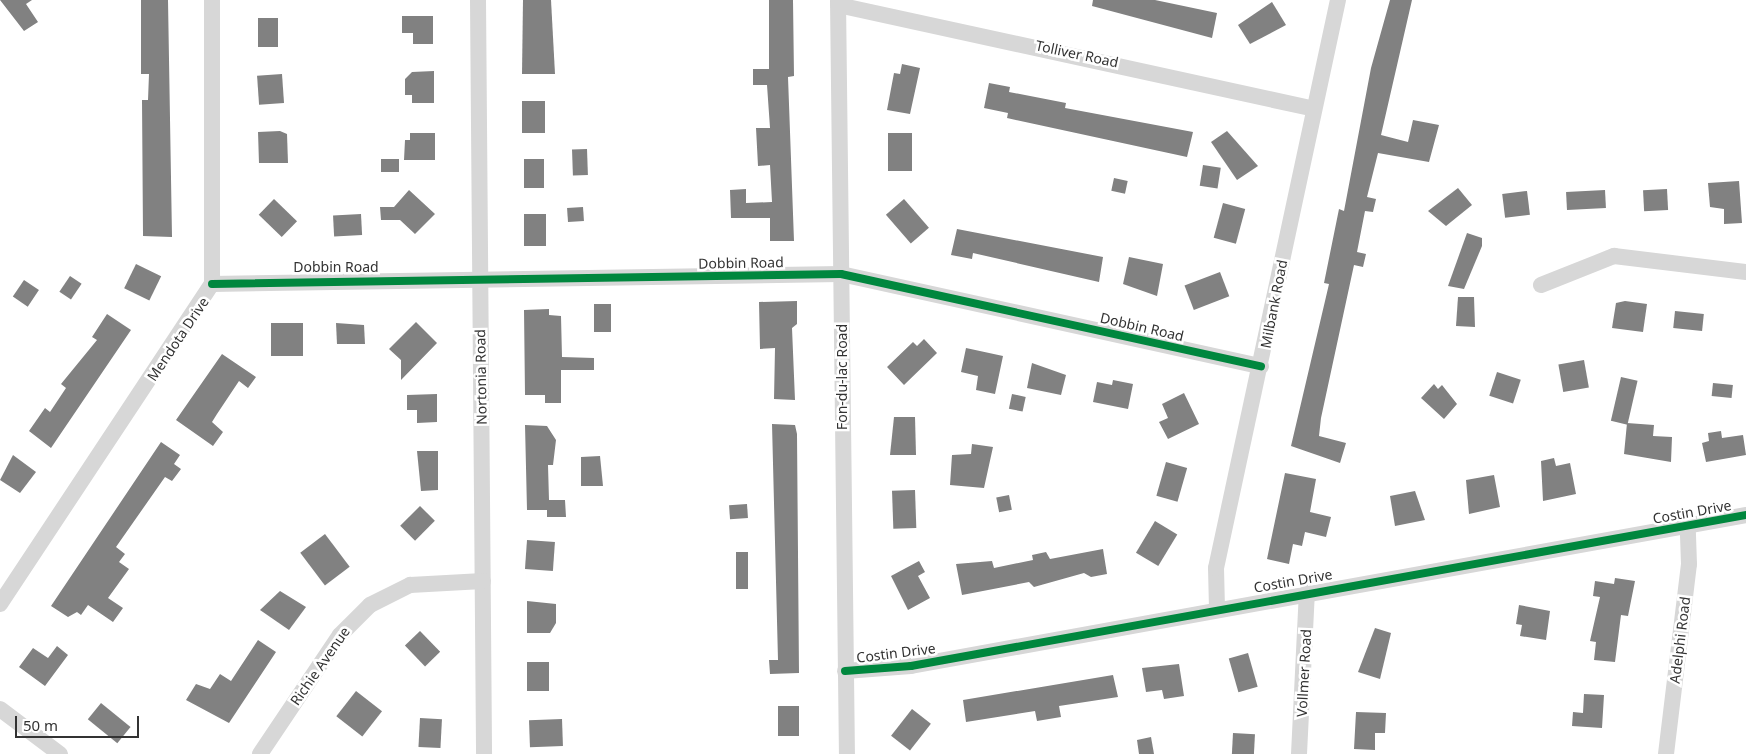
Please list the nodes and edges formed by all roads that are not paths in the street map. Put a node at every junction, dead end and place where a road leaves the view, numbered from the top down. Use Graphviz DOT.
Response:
graph roads {
  1 [pos="212,0"];
  2 [pos="478,0"];
  3 [pos="1338,0"];
  4 [pos="838,3"];
  5 [pos="1314,109"];
  6 [pos="1746,272"];
  7 [pos="841,274"];
  8 [pos="480,280"];
  9 [pos="212,284"];
  10 [pos="1541,285"];
  11 [pos="1261,366"];
  12 [pos="1746,516"];
  13 [pos="1688,526"];
  14 [pos="483,581"];
  15 [pos="1307,592"];
  16 [pos="0,604"];
  17 [pos="1217,609"];
  18 [pos="845,671"];
  19 [pos="0,708"];
  20 [pos="60,754"];
  21 [pos="260,754"];
  22 [pos="484,754"];
  23 [pos="847,754"];
  24 [pos="1299,754"];
  25 [pos="1666,754"];
  1 -- 9 [label="street, Mendota Drive"];
  2 -- 8 [label="street, Nortonia Road"];
  3 -- 5 [label="street, Milbank Road"];
  4 -- 5 [label="street, Tolliver Road"];
  4 -- 7 [label="street, Fon-du-lac Road"];
  5 -- 11 [label="street, Milbank Road"];
  6 -- 10 [label="street"];
  7 -- 8 [label="street, Dobbin Road"];
  7 -- 11 [label="street, Dobbin Road"];
  7 -- 18 [label="street, Fon-du-lac Road"];
  8 -- 9 [label="street, Dobbin Road"];
  8 -- 14 [label="street, Nortonia Road"];
  9 -- 16 [label="street, Mendota Drive"];
  11 -- 17 [label="street, Milbank Road"];
  12 -- 13 [label="street, Costin Drive"];
  13 -- 15 [label="street, Costin Drive"];
  13 -- 25 [label="street, Adelphi Road"];
  14 -- 21 [label="street, Richie Avenue"];
  14 -- 22 [label="street, Nortonia Road"];
  15 -- 17 [label="street, Costin Drive"];
  15 -- 24 [label="street, Vollmer Road"];
  17 -- 18 [label="street, Costin Drive"];
  18 -- 23 [label="street, Fon-du-lac Road"];
  19 -- 20 [label="street"];
}
